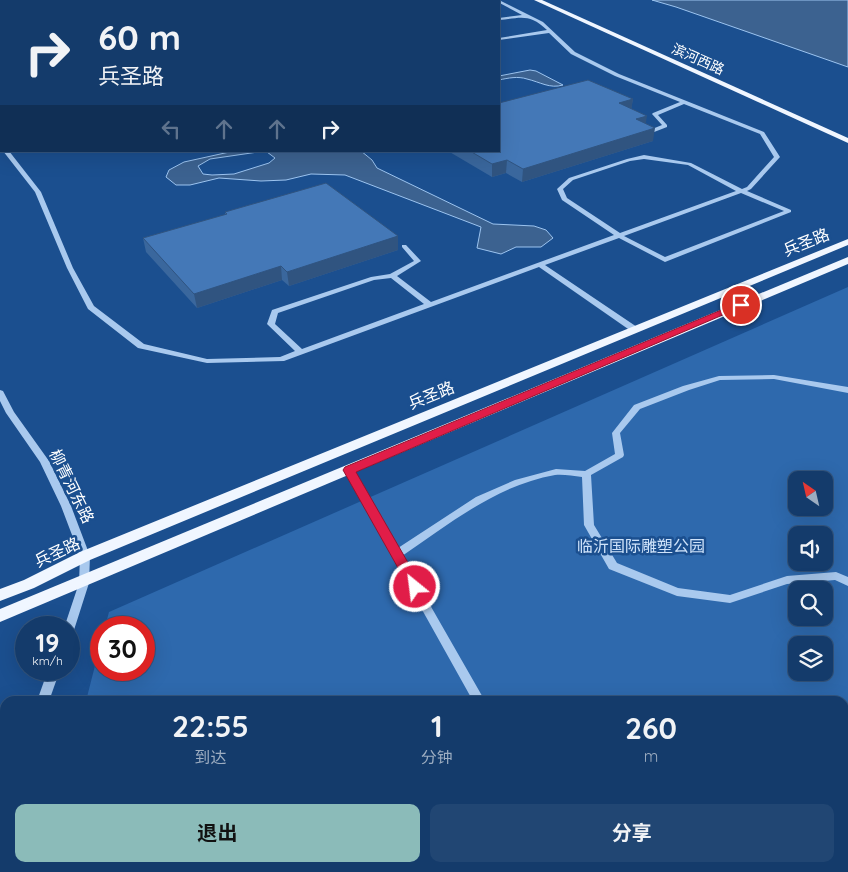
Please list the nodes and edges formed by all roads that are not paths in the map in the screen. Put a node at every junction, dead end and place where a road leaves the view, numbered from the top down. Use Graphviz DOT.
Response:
graph roads {
  1 [pos="537,0"];
  2 [pos="548,0"];
  3 [pos="500,2"];
  4 [pos="529,15"];
  5 [pos="500,20"];
  6 [pos="551,31"];
  7 [pos="500,39"];
  8 [pos="684,102"];
  9 [pos="848,133"];
  10 [pos="647,134"];
  11 [pos="848,141"];
  12 [pos="7,152"];
  13 [pos="742,191"];
  14 [pos="620,236"];
  15 [pos="848,242"];
  16 [pos="404,246"];
  17 [pos="848,260"];
  18 [pos="541,265"];
  19 [pos="392,276"];
  20 [pos="430,305"];
  21 [pos="634,329"];
  22 [pos="301,352"];
  23 [pos="848,390"];
  24 [pos="0,393"];
  25 [pos="349,470"];
  26 [pos="586,474"];
  27 [pos="397,554"];
  28 [pos="85,556"];
  29 [pos="848,582"];
  30 [pos="84,583"];
  31 [pos="0,595"];
  32 [pos="0,616"];
  33 [pos="73,616"];
  34 [pos="50,681"];
  35 [pos="44,696"];
  36 [pos="476,696"];
  1 -- 11 [label="main road, 滨河西路"];
  2 -- 9 [label="main road, 滨河西路"];
  3 -- 4 [label="street"];
  4 -- 5 [label="street"];
  4 -- 6 [label="street"];
  6 -- 7 [label="street"];
  6 -- 8 [label="street"];
  8 -- 10 [label="street"];
  8 -- 13 [label="street"];
  12 -- 22 [label="street"];
  13 -- 14 [label="street"];
  13 -- 14 [label="street"];
  13 -- 14 [label="street"];
  14 -- 18 [label="street"];
  15 -- 21 [label="main road, 兵圣路"];
  16 -- 19 [label="street"];
  17 -- 25 [label="main road, 兵圣路"];
  18 -- 20 [label="street"];
  18 -- 21 [label="street"];
  19 -- 20 [label="street"];
  19 -- 22 [label="street"];
  20 -- 22 [label="street"];
  21 -- 28 [label="main road, 兵圣路"];
  23 -- 26 [label="street"];
  24 -- 28 [label="street, 柳青河东路"];
  25 -- 27 [label="street"];
  25 -- 30 [label="main road, 兵圣路"];
  26 -- 27 [label="street"];
  26 -- 29 [label="street"];
  27 -- 36 [label="street"];
  28 -- 30 [label="street, 柳青河东路"];
  28 -- 31 [label="main road, 兵圣路"];
  30 -- 32 [label="main road, 兵圣路"];
  30 -- 33 [label="street, 柳青河东路"];
  34 -- 35 [label="street"];
}
